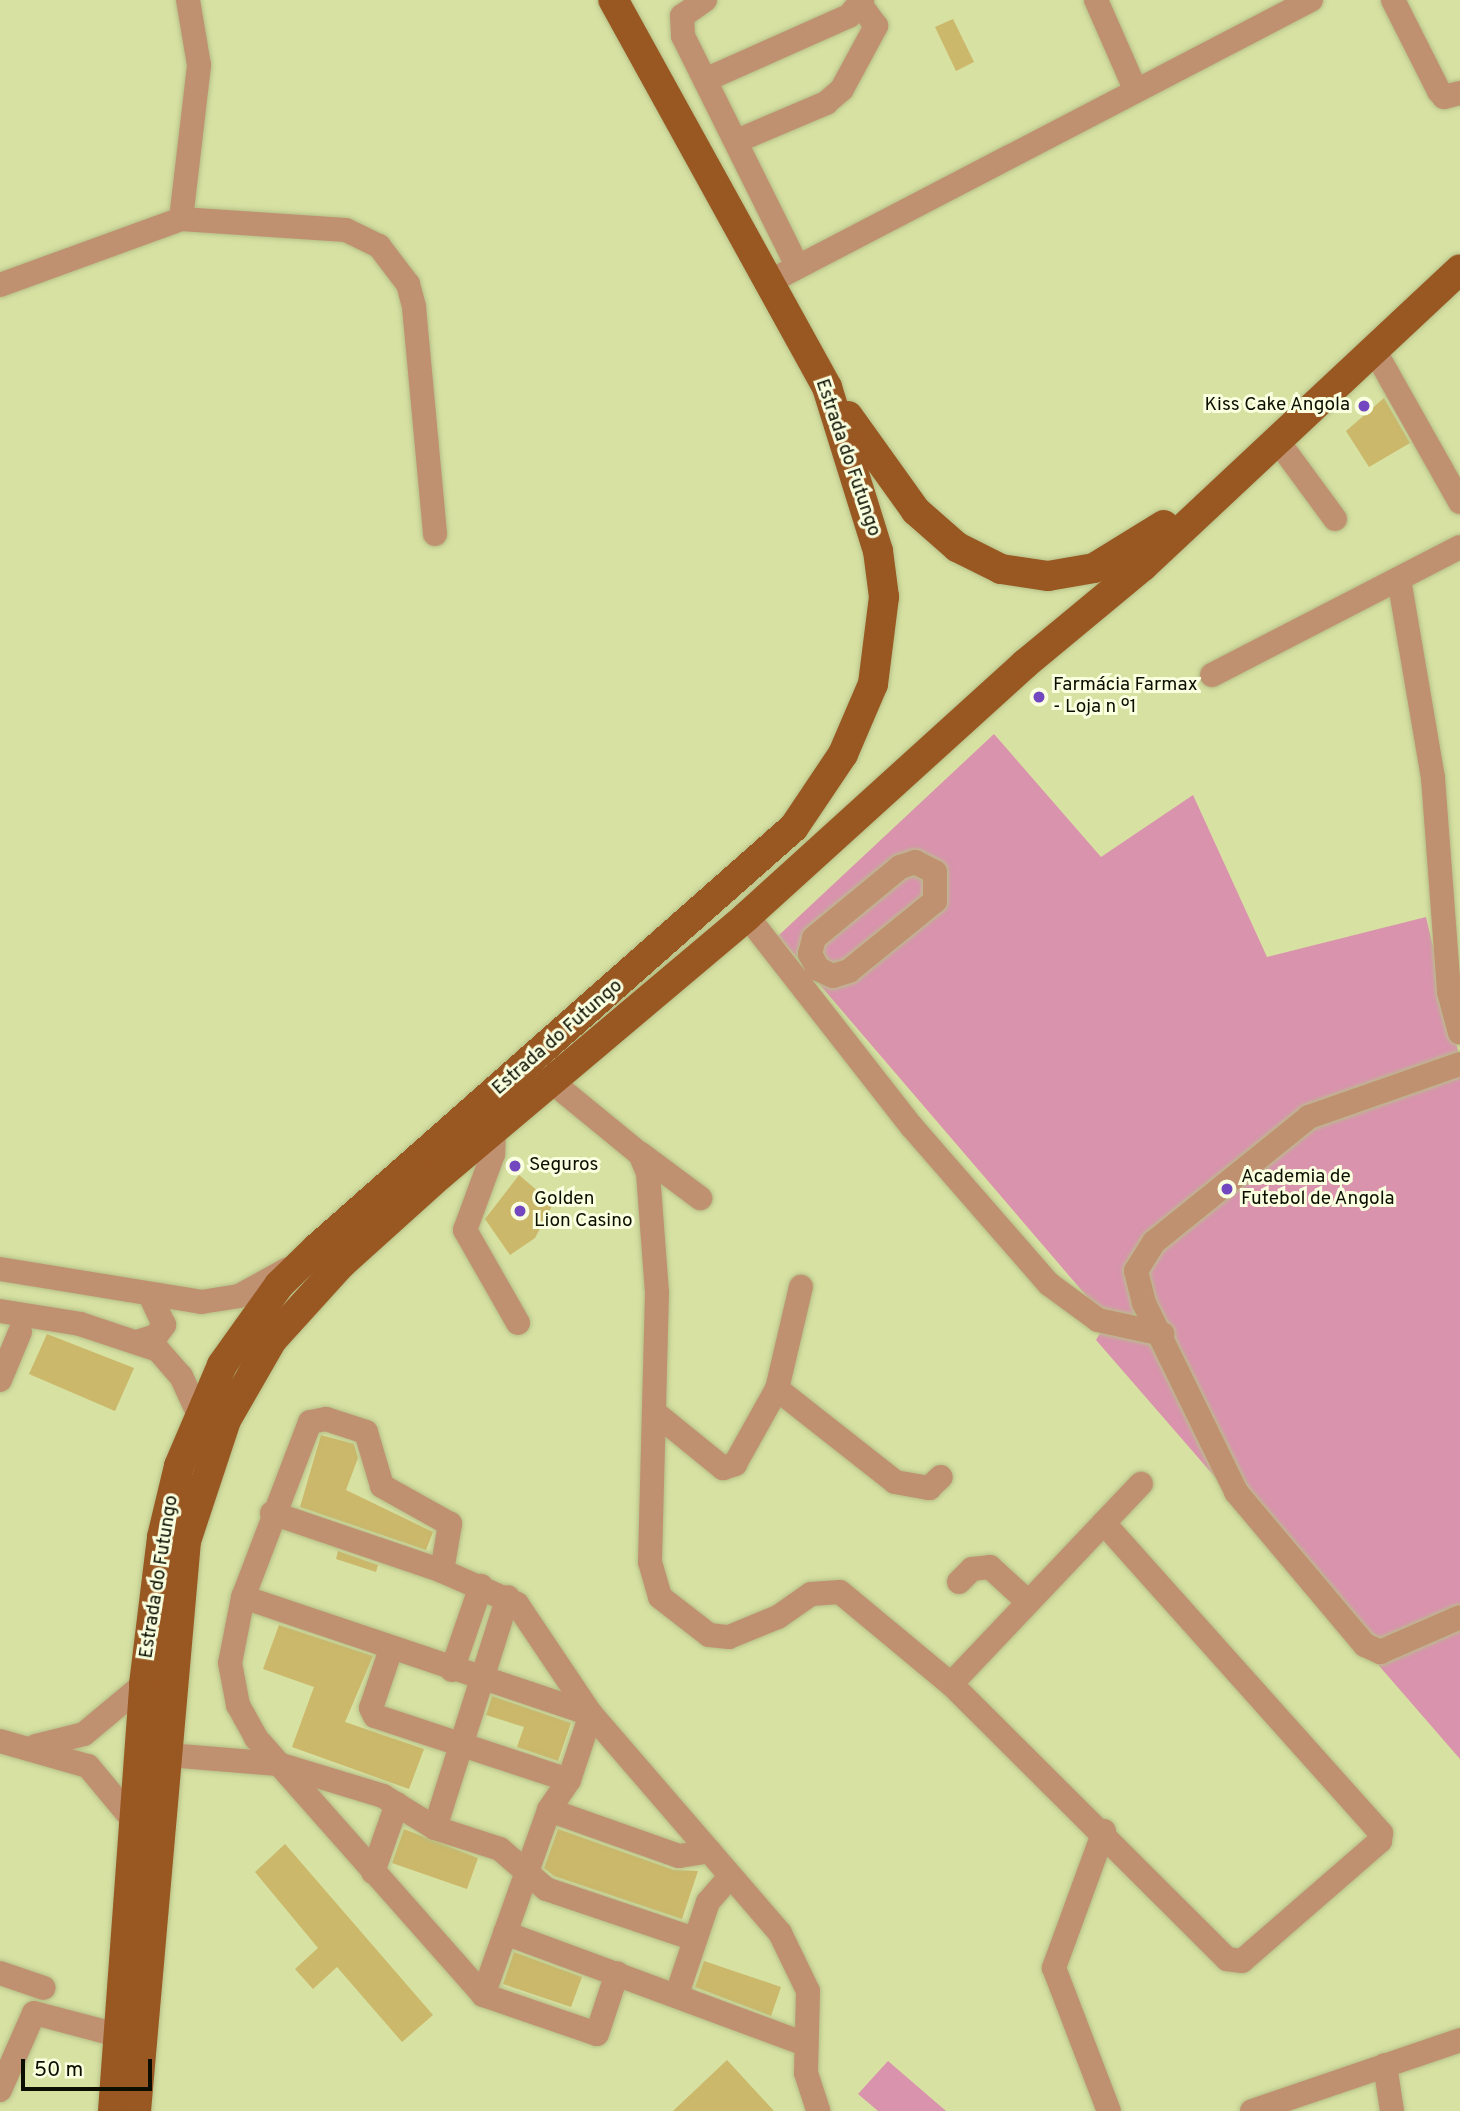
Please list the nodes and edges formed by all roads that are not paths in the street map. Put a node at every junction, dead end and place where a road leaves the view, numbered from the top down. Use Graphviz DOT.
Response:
graph roads {
  1 [pos="188,0"];
  2 [pos="613,0"];
  3 [pos="705,0"];
  4 [pos="1096,0"];
  5 [pos="1311,0"];
  6 [pos="1393,0"];
  7 [pos="861,2"];
  8 [pos="705,80"];
  9 [pos="1136,91"];
  10 [pos="1460,93"];
  11 [pos="739,140"];
  12 [pos="181,219"];
  13 [pos="797,266"];
  14 [pos="1460,269"];
  15 [pos="769,282"];
  16 [pos="0,285"];
  17 [pos="1460,288"];
  18 [pos="1376,353"];
  19 [pos="827,387"];
  20 [pos="1277,440"];
  21 [pos="1460,502"];
  22 [pos="1335,519"];
  23 [pos="435,534"];
  24 [pos="1460,547"];
  25 [pos="1399,579"];
  26 [pos="1212,675"];
  27 [pos="747,916"];
  28 [pos="804,969"];
  29 [pos="1455,990"];
  30 [pos="1460,1033"];
  31 [pos="1460,1064"];
  32 [pos="552,1082"];
  33 [pos="494,1130"];
  34 [pos="640,1154"];
  35 [pos="700,1198"];
  36 [pos="317,1248"];
  37 [pos="0,1269"];
  38 [pos="801,1287"];
  39 [pos="152,1299"];
  40 [pos="0,1311"];
  41 [pos="518,1322"];
  42 [pos="20,1332"];
  43 [pos="1162,1334"];
  44 [pos="140,1341"];
  45 [pos="0,1380"];
  46 [pos="777,1389"];
  47 [pos="654,1412"];
  48 [pos="198,1413"];
  49 [pos="941,1477"];
  50 [pos="1141,1484"];
  51 [pos="272,1513"];
  52 [pos="1104,1523"];
  53 [pos="442,1571"];
  54 [pos="959,1582"];
  55 [pos="481,1586"];
  56 [pos="243,1597"];
  57 [pos="508,1597"];
  58 [pos="1028,1602"];
  59 [pos="1460,1617"];
  60 [pos="391,1649"];
  61 [pos="452,1670"];
  62 [pos="479,1680"];
  63 [pos="144,1684"];
  64 [pos="951,1684"];
  65 [pos="591,1714"];
  66 [pos="0,1741"];
  67 [pos="460,1745"];
  68 [pos="32,1747"];
  69 [pos="167,1762"];
  70 [pos="292,1772"];
  71 [pos="569,1780"];
  72 [pos="397,1804"];
  73 [pos="549,1810"];
  74 [pos="133,1821"];
  75 [pos="435,1828"];
  76 [pos="1104,1832"];
  77 [pos="710,1852"];
  78 [pos="373,1872"];
  79 [pos="525,1872"];
  80 [pos="730,1877"];
  81 [pos="505,1933"];
  82 [pos="695,1939"];
  83 [pos="0,1973"];
  84 [pos="617,1973"];
  85 [pos="44,1988"];
  86 [pos="483,1994"];
  87 [pos="677,1994"];
  88 [pos="118,2035"];
  89 [pos="1460,2040"];
  90 [pos="805,2043"];
  91 [pos="1385,2065"];
  92 [pos="0,2090"];
  93 [pos="113,2111"];
  94 [pos="136,2111"];
  95 [pos="818,2111"];
  96 [pos="1109,2111"];
  97 [pos="1252,2111"];
  98 [pos="1392,2111"];
  1 -- 12 [label="street"];
  2 -- 15 [label="main road, Estrada do Futungo"];
  3 -- 8 [label="street"];
  4 -- 9 [label="street"];
  5 -- 9 [label="street"];
  6 -- 10 [label="street"];
  7 -- 8 [label="street"];
  7 -- 11 [label="street"];
  8 -- 11 [label="street"];
  9 -- 13 [label="street"];
  11 -- 13 [label="street"];
  12 -- 16 [label="street"];
  12 -- 23 [label="street"];
  13 -- 15 [label="street"];
  14 -- 18 [label="main road, Estrada do Futungo"];
  15 -- 19 [label="main road, Estrada do Futungo"];
  17 -- 18 [label="main road"];
  18 -- 20 [label="main road, Estrada do Futungo"];
  18 -- 21 [label="street"];
  19 -- 20 [label="main road"];
  19 -- 36 [label="main road, Estrada do Futungo"];
  20 -- 22 [label="street"];
  20 -- 27 [label="main road, Estrada do Futungo"];
  24 -- 25 [label="street"];
  25 -- 26 [label="street"];
  25 -- 29 [label="street"];
  27 -- 28 [label="street"];
  27 -- 32 [label="main road, Estrada do Futungo"];
  28 -- 28 [label="street"];
  28 -- 43 [label="street"];
  29 -- 30 [label="street"];
  31 -- 43 [label="street"];
  32 -- 33 [label="main road, Estrada do Futungo"];
  32 -- 34 [label="street"];
  33 -- 41 [label="street"];
  33 -- 69 [label="main road, Estrada do Futungo"];
  34 -- 35 [label="street"];
  34 -- 47 [label="street"];
  36 -- 39 [label="street"];
  36 -- 48 [label="main road, Estrada do Futungo"];
  37 -- 39 [label="street"];
  38 -- 46 [label="street"];
  39 -- 44 [label="street"];
  40 -- 44 [label="street"];
  42 -- 45 [label="street"];
  43 -- 59 [label="street"];
  44 -- 48 [label="street"];
  46 -- 47 [label="street"];
  46 -- 49 [label="street"];
  47 -- 64 [label="street"];
  48 -- 63 [label="main road, Estrada do Futungo"];
  50 -- 52 [label="street"];
  51 -- 53 [label="street"];
  51 -- 53 [label="street"];
  51 -- 56 [label="street"];
  52 -- 58 [label="street"];
  52 -- 76 [label="street"];
  53 -- 55 [label="street"];
  54 -- 58 [label="street"];
  55 -- 57 [label="street"];
  55 -- 61 [label="street"];
  56 -- 60 [label="street"];
  56 -- 70 [label="street"];
  57 -- 62 [label="street"];
  57 -- 65 [label="street"];
  58 -- 64 [label="street"];
  60 -- 61 [label="street"];
  60 -- 67 [label="street"];
  61 -- 62 [label="street"];
  62 -- 65 [label="street"];
  62 -- 67 [label="street"];
  63 -- 68 [label="street"];
  63 -- 74 [label="main road, Estrada do Futungo"];
  64 -- 76 [label="street"];
  65 -- 71 [label="street"];
  65 -- 77 [label="street"];
  66 -- 68 [label="street"];
  67 -- 71 [label="street"];
  67 -- 75 [label="street"];
  68 -- 74 [label="street"];
  69 -- 70 [label="street"];
  69 -- 94 [label="main road, Estrada do Futungo"];
  70 -- 72 [label="street"];
  70 -- 78 [label="street"];
  71 -- 73 [label="street"];
  72 -- 75 [label="street"];
  72 -- 78 [label="street"];
  73 -- 77 [label="street"];
  73 -- 79 [label="street"];
  74 -- 88 [label="main road, Estrada do Futungo"];
  75 -- 79 [label="street"];
  76 -- 96 [label="street"];
  77 -- 80 [label="street"];
  78 -- 86 [label="street"];
  79 -- 81 [label="street"];
  79 -- 82 [label="street"];
  80 -- 82 [label="street"];
  80 -- 90 [label="street"];
  81 -- 84 [label="street"];
  81 -- 86 [label="street"];
  82 -- 87 [label="street"];
  83 -- 85 [label="street"];
  84 -- 86 [label="street"];
  84 -- 87 [label="street"];
  87 -- 90 [label="street"];
  88 -- 92 [label="street"];
  88 -- 93 [label="main road, Estrada do Futungo"];
  89 -- 91 [label="street"];
  90 -- 95 [label="street"];
  91 -- 97 [label="street"];
  91 -- 98 [label="street"];
}
